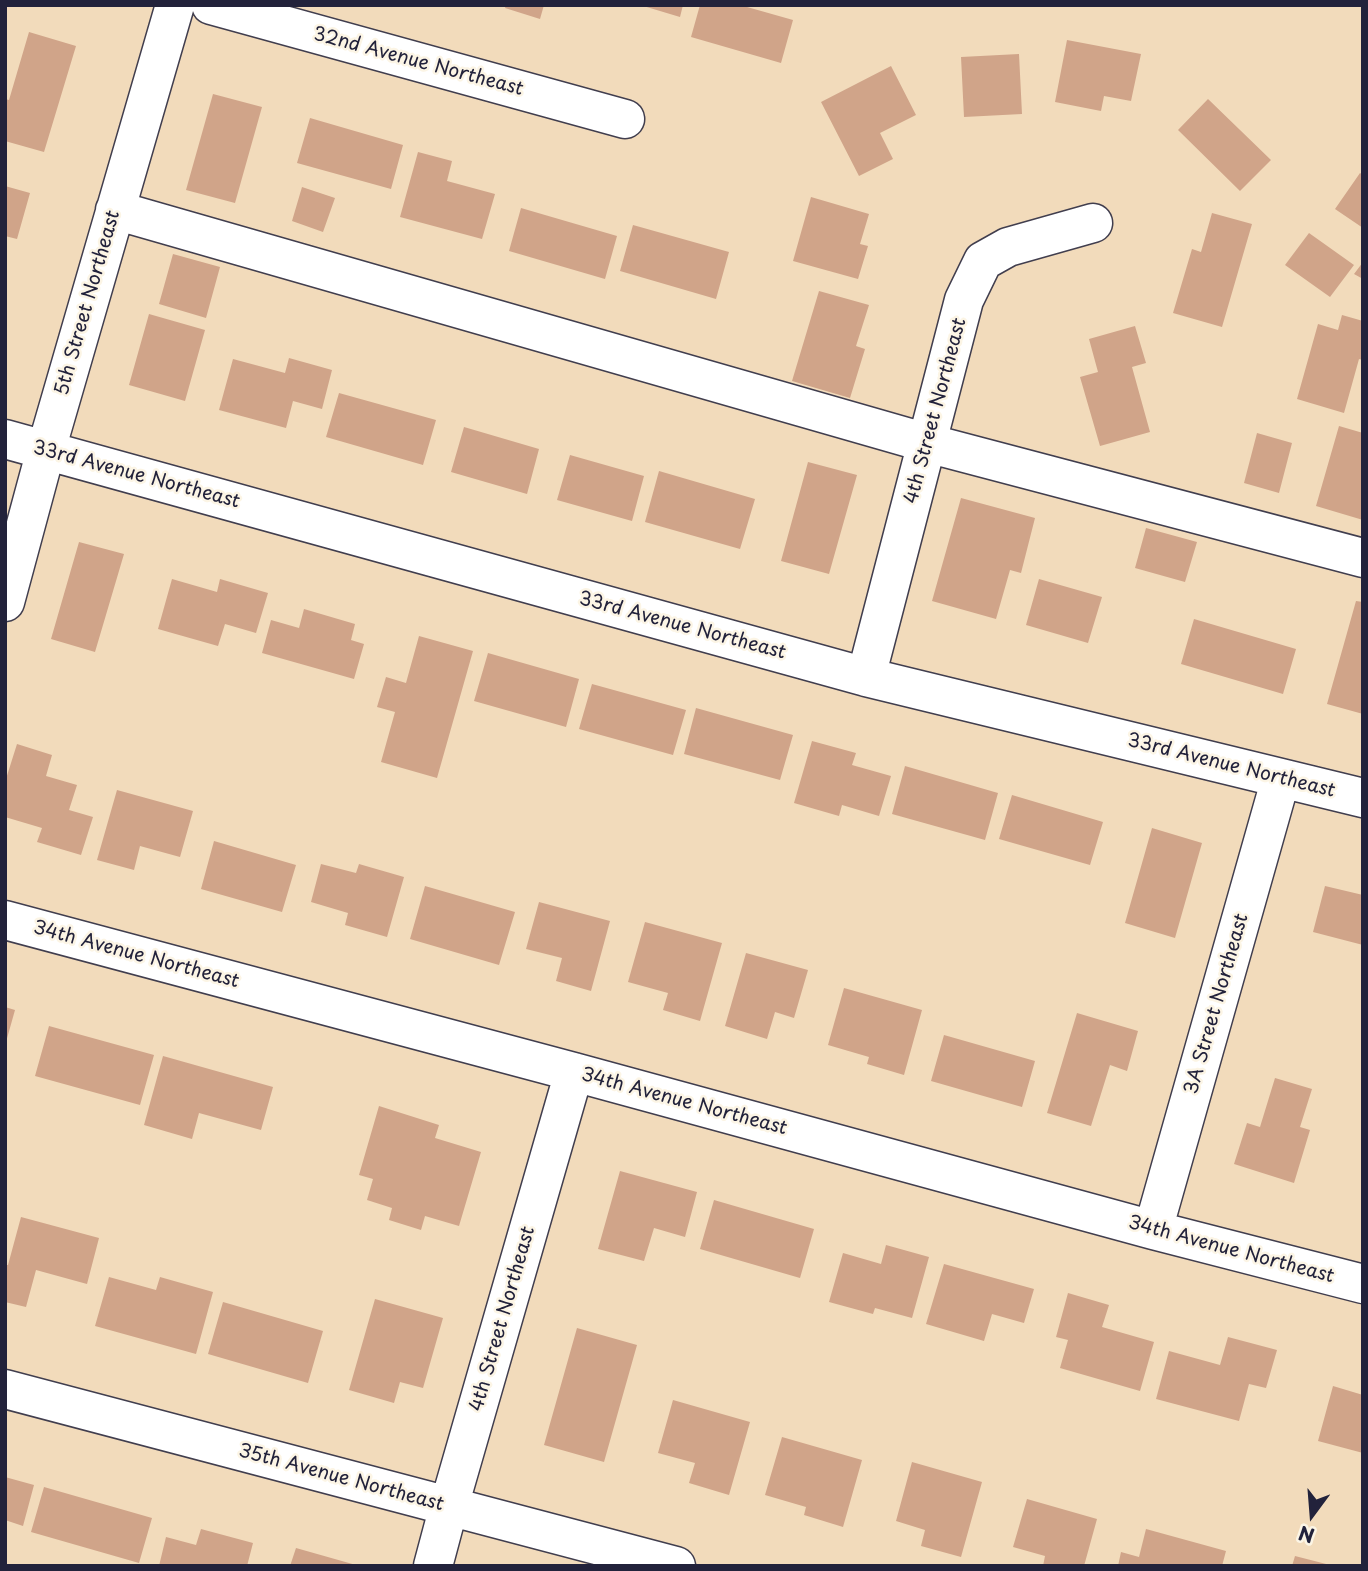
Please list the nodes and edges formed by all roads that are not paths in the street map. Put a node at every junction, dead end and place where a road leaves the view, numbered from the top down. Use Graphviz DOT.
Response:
graph roads {
  1 [pos="175,5"];
  2 [pos="211,5"];
  3 [pos="625,119"];
  4 [pos="116,210"];
  5 [pos="1093,223"];
  6 [pos="5,439"];
  7 [pos="928,443"];
  8 [pos="46,450"];
  9 [pos="1363,558"];
  10 [pos="5,602"];
  11 [pos="866,677"];
  12 [pos="1282,778"];
  13 [pos="1363,798"];
  14 [pos="5,920"];
  15 [pos="574,1072"];
  16 [pos="1153,1230"];
  17 [pos="1363,1284"];
  18 [pos="5,1389"];
  19 [pos="449,1506"];
  20 [pos="433,1566"];
  21 [pos="676,1566"];
  1 -- 4 [label="street, 5th Street Northeast"];
  2 -- 3 [label="street, 32nd Avenue Northeast"];
  4 -- 7 [label="street"];
  4 -- 8 [label="street, 5th Street Northeast"];
  5 -- 7 [label="street, 4th Street Northeast"];
  6 -- 8 [label="street, 33rd Avenue Northeast"];
  7 -- 9 [label="street"];
  7 -- 11 [label="street, 4th Street Northeast"];
  8 -- 10 [label="street, 5th Street Northeast"];
  8 -- 11 [label="street, 33rd Avenue Northeast"];
  11 -- 12 [label="street, 33rd Avenue Northeast"];
  12 -- 13 [label="street, 33rd Avenue Northeast"];
  12 -- 16 [label="street, 3A Street Northeast"];
  14 -- 15 [label="street, 34th Avenue Northeast"];
  15 -- 16 [label="street, 34th Avenue Northeast"];
  15 -- 19 [label="street, 4th Street Northeast"];
  16 -- 17 [label="street, 34th Avenue Northeast"];
  18 -- 19 [label="street, 35th Avenue Northeast"];
  19 -- 20 [label="street, 4th Street Northeast"];
  19 -- 21 [label="street, 35th Avenue Northeast"];
}
